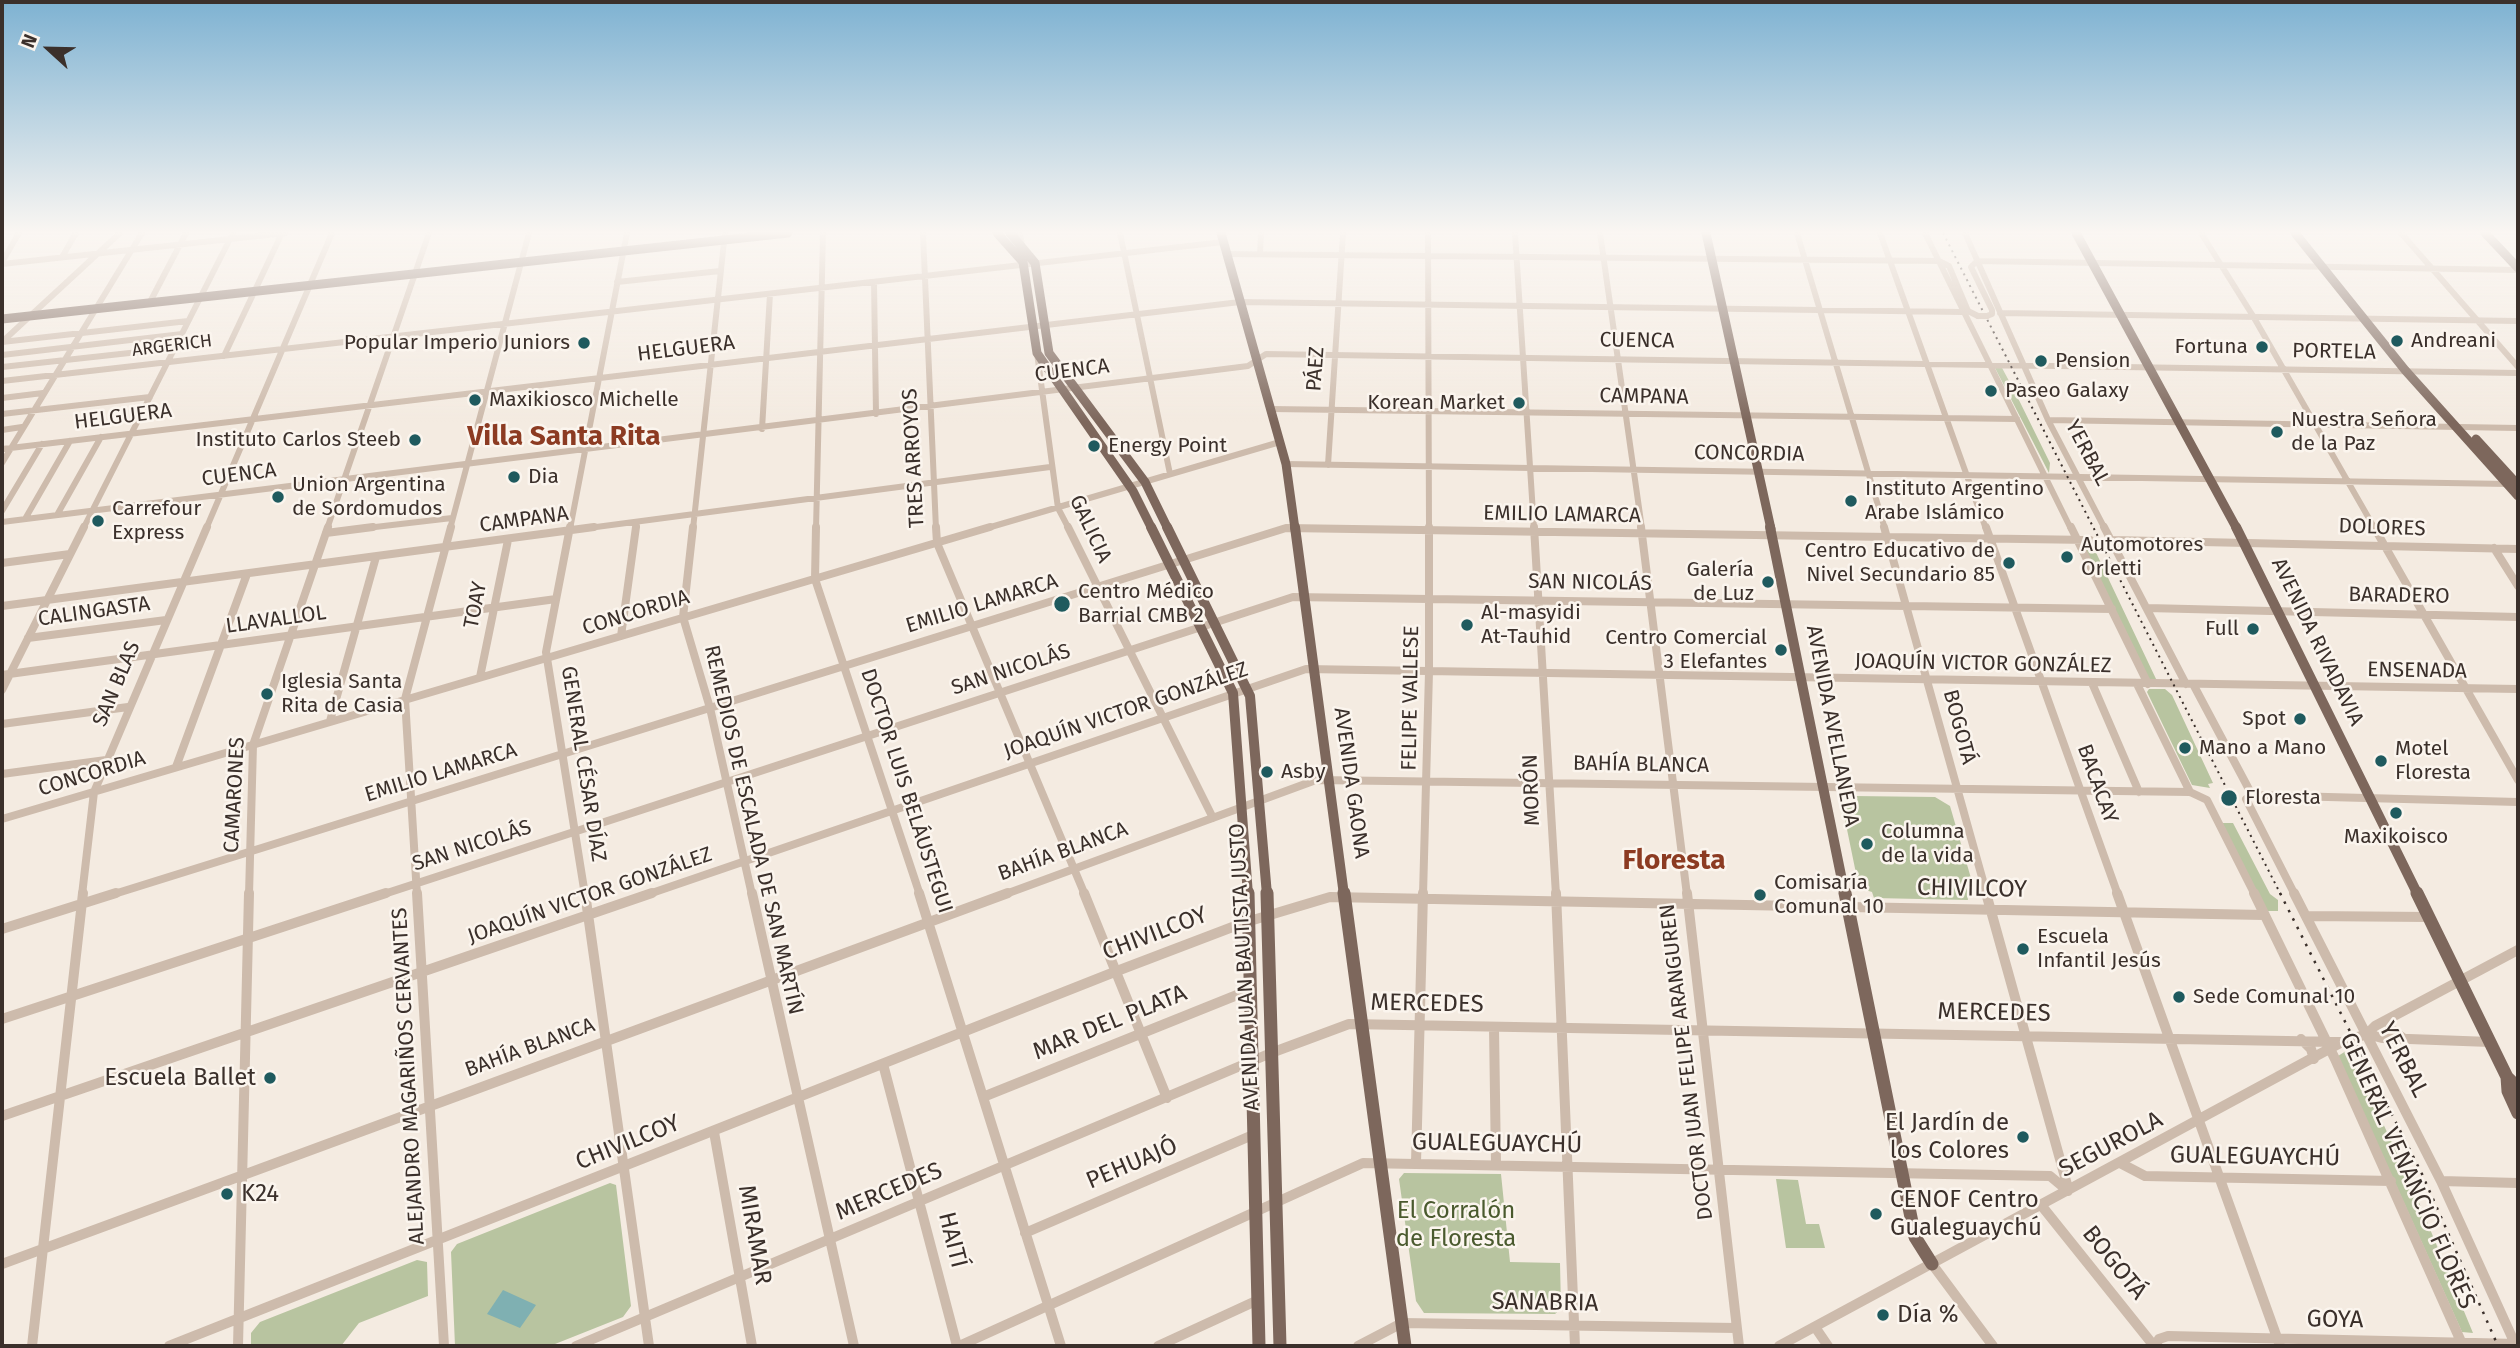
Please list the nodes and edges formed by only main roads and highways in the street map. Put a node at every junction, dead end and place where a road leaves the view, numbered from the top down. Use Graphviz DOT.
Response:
graph roads {
  1 [pos="202,296"];
  2 [pos="1028,296"];
  3 [pos="1039,296"];
  4 [pos="1238,296"];
  5 [pos="1722,296"];
  6 [pos="2111,296"];
  7 [pos="2349,296"];
  8 [pos="2,319"];
  9 [pos="2460,427"];
  10 [pos="2518,486"];
  11 [pos="2518,496"];
  12 [pos="2513,1077"];
  13 [pos="2518,1088"];
  14 [pos="2518,1113"];
  15 [pos="1931,1264"];
  16 [pos="1259,1346"];
  17 [pos="1280,1346"];
  18 [pos="1405,1346"];
  1 -- 8 [label="main road"];
  2 -- 16 [label="main road, AVENIDA JUAN BAUTISTA JUSTO"];
  3 -- 17 [label="main road, AVENIDA JUAN BAUTISTA JUSTO"];
  4 -- 18 [label="main road, AVENIDA GAONA"];
  5 -- 15 [label="main road, AVENIDA AVELLANEDA"];
  6 -- 12 [label="main road, AVENIDA RIVADAVIA"];
  7 -- 9 [label="main road"];
  9 -- 10 [label="main road"];
  9 -- 11 [label="main road"];
  12 -- 13 [label="main road, AVENIDA RIVADAVIA"];
  12 -- 14 [label="main road, AVENIDA RIVADAVIA"];
}
